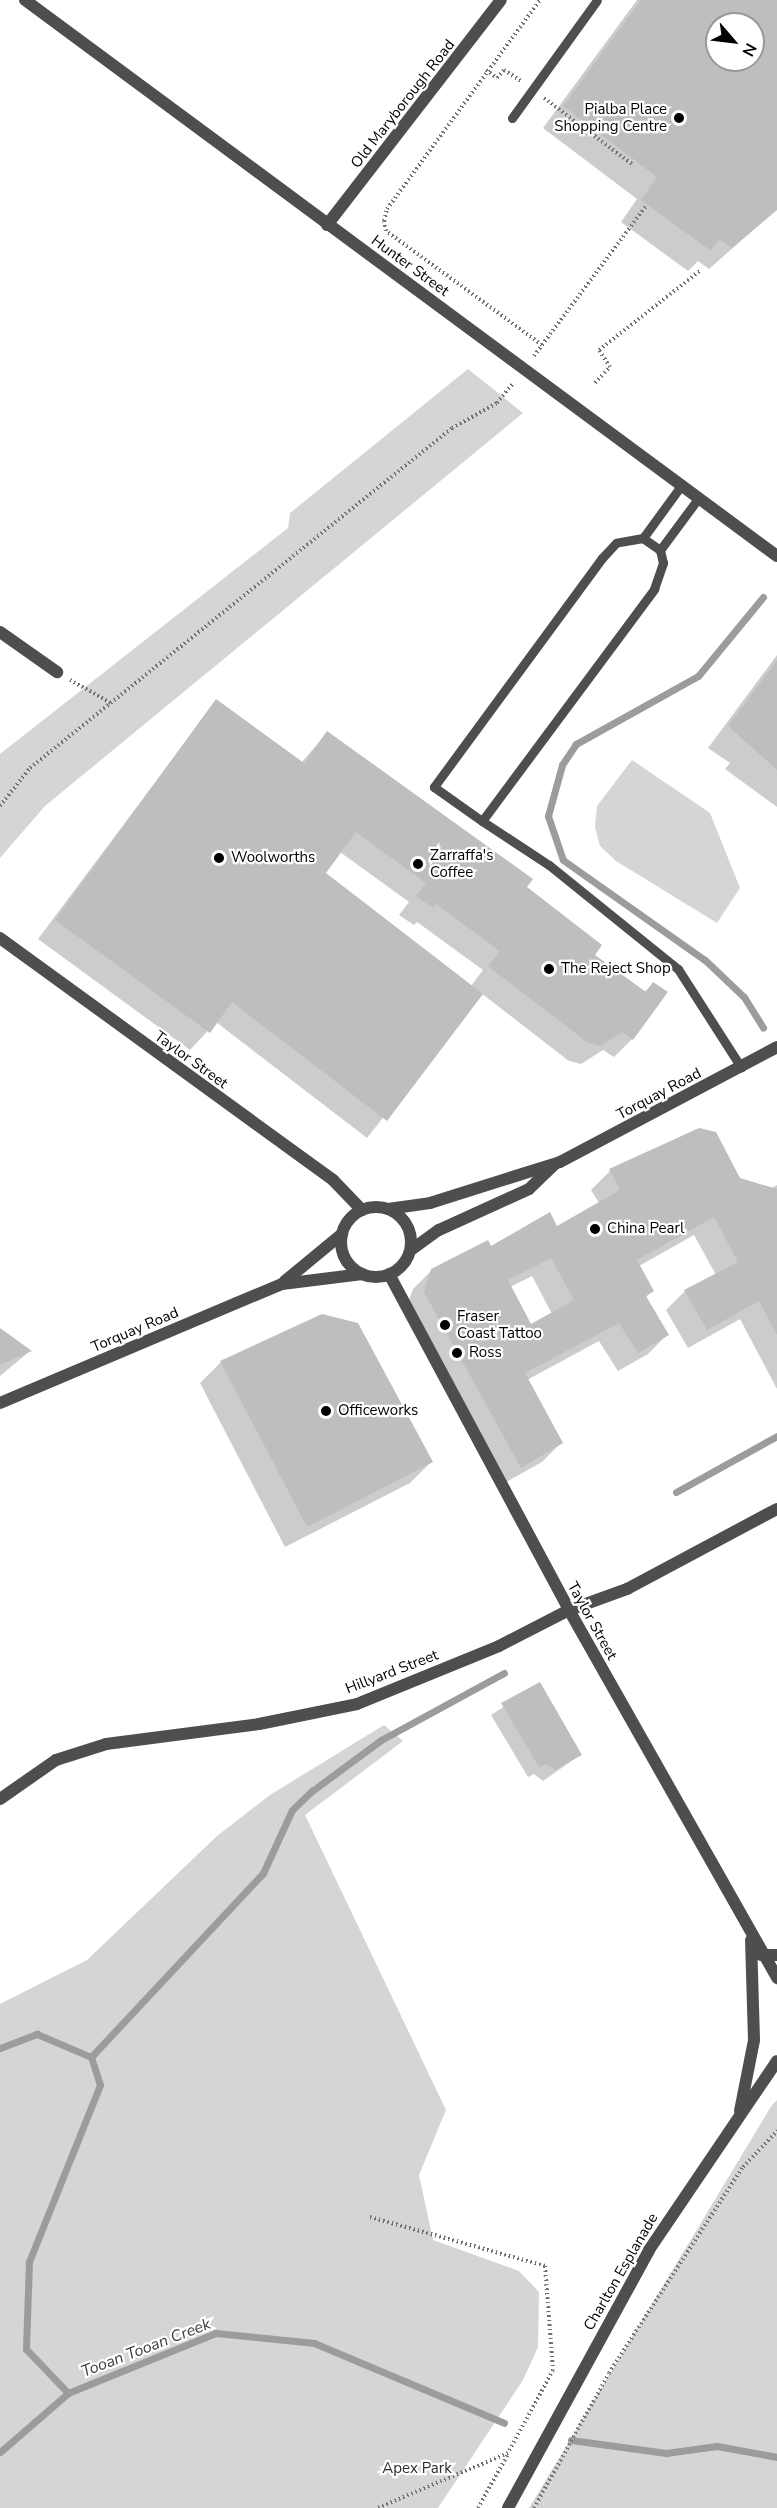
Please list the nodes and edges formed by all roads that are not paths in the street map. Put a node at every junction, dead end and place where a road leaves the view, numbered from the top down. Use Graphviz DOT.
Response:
graph roads {
  1 [pos="25,0"];
  2 [pos="501,0"];
  3 [pos="597,0"];
  4 [pos="512,118"];
  5 [pos="327,225"];
  6 [pos="680,487"];
  7 [pos="697,500"];
  8 [pos="643,538"];
  9 [pos="660,550"];
  10 [pos="777,556"];
  11 [pos="0,632"];
  12 [pos="57,672"];
  13 [pos="483,821"];
  14 [pos="0,938"];
  15 [pos="777,1047"];
  16 [pos="741,1067"];
  17 [pos="555,1164"];
  18 [pos="388,1209"];
  19 [pos="362,1210"];
  20 [pos="342,1234"];
  21 [pos="411,1250"];
  22 [pos="362,1274"];
  23 [pos="389,1274"];
  24 [pos="282,1284"];
  25 [pos="0,1403"];
  26 [pos="777,1509"];
  27 [pos="568,1610"];
  28 [pos="0,1799"];
  29 [pos="751,1938"];
  30 [pos="761,1955"];
  31 [pos="777,1955"];
  32 [pos="777,1978"];
  33 [pos="777,2061"];
  34 [pos="740,2111"];
  35 [pos="508,2508"];
  1 -- 5 [label="street, Hunter Street"];
  2 -- 5 [label="street, Old Maryborough Road"];
  3 -- 4 [label="lane"];
  5 -- 6 [label="street, Hunter Street"];
  6 -- 7 [label="street, Hunter Street"];
  6 -- 8 [label="lane"];
  7 -- 9 [label="lane"];
  7 -- 10 [label="street, Hunter Street"];
  8 -- 9 [label="lane"];
  8 -- 13 [label="lane"];
  9 -- 13 [label="lane"];
  11 -- 12 [label="street"];
  13 -- 16 [label="lane"];
  14 -- 19 [label="street, Taylor Street"];
  15 -- 16 [label="street, Torquay Road"];
  16 -- 17 [label="street, Torquay Road"];
  17 -- 18 [label="street, Torquay Road"];
  17 -- 21 [label="street, Torquay Road"];
  18 -- 19 [label="street"];
  18 -- 21 [label="street"];
  19 -- 20 [label="street"];
  20 -- 22 [label="street"];
  20 -- 24 [label="street, Torquay Road"];
  21 -- 23 [label="street"];
  22 -- 23 [label="street"];
  22 -- 24 [label="street, Torquay Road"];
  23 -- 27 [label="street, Taylor Street"];
  24 -- 25 [label="street, Torquay Road"];
  26 -- 27 [label="street, Hillyard Street"];
  27 -- 28 [label="street, Hillyard Street"];
  27 -- 29 [label="street, Taylor Street"];
  29 -- 30 [label="street, Taylor Street"];
  29 -- 34 [label="street"];
  30 -- 31 [label="street"];
  30 -- 32 [label="street, Taylor Street"];
  33 -- 34 [label="street, Charlton Esplanade"];
  34 -- 35 [label="street, Charlton Esplanade"];
}
